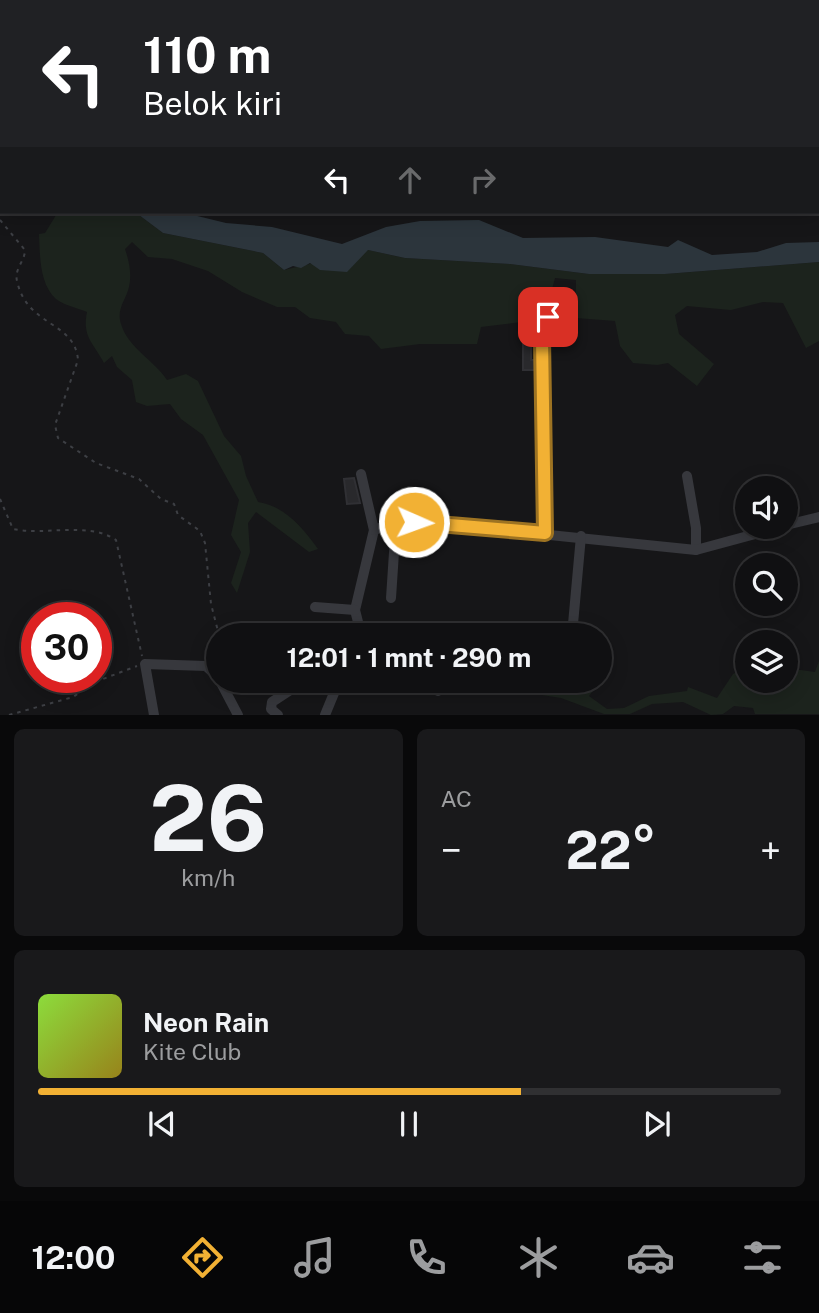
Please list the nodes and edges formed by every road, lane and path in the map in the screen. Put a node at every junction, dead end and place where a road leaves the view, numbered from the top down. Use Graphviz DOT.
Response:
graph roads {
  1 [pos="0,220"];
  2 [pos="548,317"];
  3 [pos="361,474"];
  4 [pos="687,477"];
  5 [pos="0,499"];
  6 [pos="819,517"];
  7 [pos="396,522"];
  8 [pos="798,522"];
  9 [pos="374,530"];
  10 [pos="545,533"];
  11 [pos="581,536"];
  12 [pos="736,539"];
  13 [pos="696,550"];
  14 [pos="391,598"];
  15 [pos="315,607"];
  16 [pos="355,610"];
  17 [pos="216,623"];
  18 [pos="358,623"];
  19 [pos="573,623"];
  20 [pos="145,664"];
  21 [pos="206,666"];
  22 [pos="226,693"];
  23 [pos="285,693"];
  24 [pos="334,693"];
  25 [pos="9,715"];
  26 [pos="154,715"];
  27 [pos="238,715"];
  28 [pos="278,715"];
  29 [pos="325,715"];
  1 -- 17 [label="path"];
  2 -- 10 [label="street"];
  3 -- 9 [label="street"];
  4 -- 13 [label="street"];
  5 -- 20 [label="path"];
  6 -- 8 [label="street"];
  7 -- 9 [label="street"];
  7 -- 10 [label="street"];
  7 -- 14 [label="street"];
  9 -- 16 [label="street"];
  10 -- 11 [label="street"];
  11 -- 13 [label="street"];
  11 -- 19 [label="street"];
  12 -- 13 [label="street"];
  15 -- 16 [label="street"];
  16 -- 18 [label="street"];
  20 -- 21 [label="street"];
  20 -- 25 [label="path"];
  20 -- 26 [label="street"];
  22 -- 27 [label="street"];
  23 -- 28 [label="street"];
  24 -- 29 [label="street"];
}
